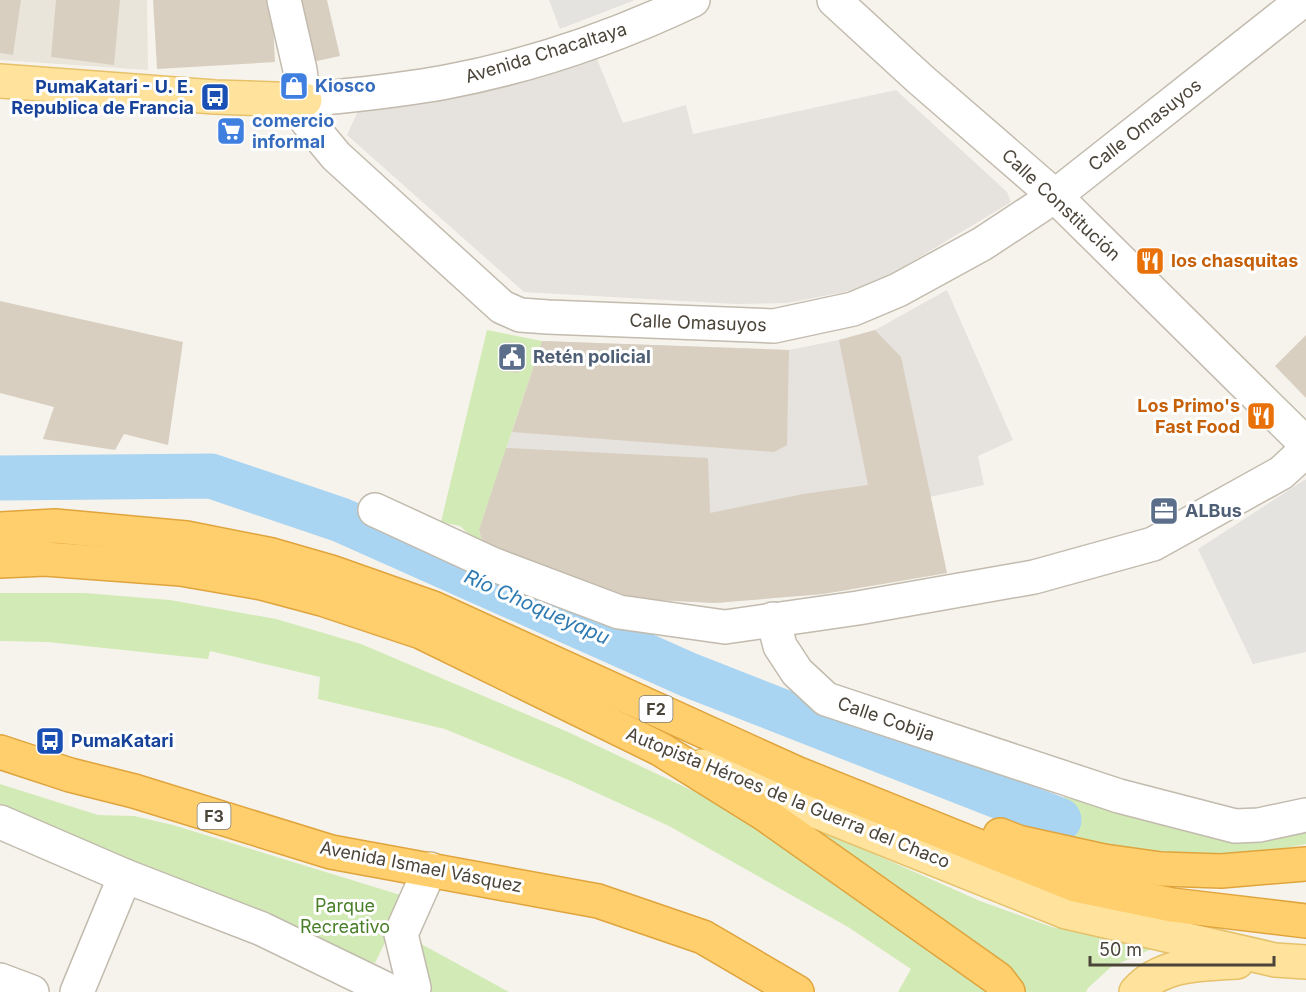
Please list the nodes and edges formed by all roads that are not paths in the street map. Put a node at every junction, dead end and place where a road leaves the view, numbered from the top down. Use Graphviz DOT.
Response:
graph roads {
  1 [pos="284,0"];
  2 [pos="693,0"];
  3 [pos="834,0"];
  4 [pos="1303,0"];
  5 [pos="0,81"];
  6 [pos="305,100"];
  7 [pos="1055,196"];
  8 [pos="1306,444"];
  9 [pos="1306,450"];
  10 [pos="375,510"];
  11 [pos="0,529"];
  12 [pos="0,561"];
  13 [pos="773,619"];
  14 [pos="660,749"];
  15 [pos="0,752"];
  16 [pos="796,773"];
  17 [pos="1306,815"];
  18 [pos="0,822"];
  19 [pos="1306,864"];
  20 [pos="430,869"];
  21 [pos="125,876"];
  22 [pos="1306,921"];
  23 [pos="1290,961"];
  24 [pos="0,980"];
  25 [pos="32,992"];
  26 [pos="77,992"];
  27 [pos="392,992"];
  28 [pos="412,992"];
  29 [pos="797,992"];
  30 [pos="1008,992"];
  31 [pos="1136,992"];
  1 -- 6 [label="street, Calle Omasuyos"];
  2 -- 6 [label="street, Avenida Chacaltaya"];
  3 -- 7 [label="street, Calle Constitución"];
  4 -- 7 [label="street, Calle Omasuyos"];
  5 -- 6 [label="main road, Avenida Chacaltaya"];
  6 -- 7 [label="street, Calle Omasuyos"];
  7 -- 8 [label="street, Calle Constitución"];
  9 -- 13 [label="street"];
  10 -- 13 [label="street"];
  11 -- 16 [label="highway, Autopista Héroes de la Guerra del Chaco / F2"];
  12 -- 14 [label="highway, Autopista Héroes de la Guerra del Chaco / F2"];
  13 -- 17 [label="street, Calle Cobija"];
  14 -- 23 [label="main road, Autopista Héroes de la Guerra del Chaco / F2"];
  14 -- 30 [label="highway, F2"];
  15 -- 20 [label="highway, Avenida Ismael Vásquez / F3"];
  16 -- 19 [label="highway"];
  16 -- 22 [label="highway, Autopista Héroes de la Guerra del Chaco / F2"];
  18 -- 21 [label="street"];
  20 -- 28 [label="street"];
  20 -- 29 [label="highway, Avenida Ismael Vásquez / F3"];
  21 -- 26 [label="street"];
  21 -- 27 [label="street"];
  23 -- 31 [label="main road"];
  24 -- 25 [label="street"];
}
